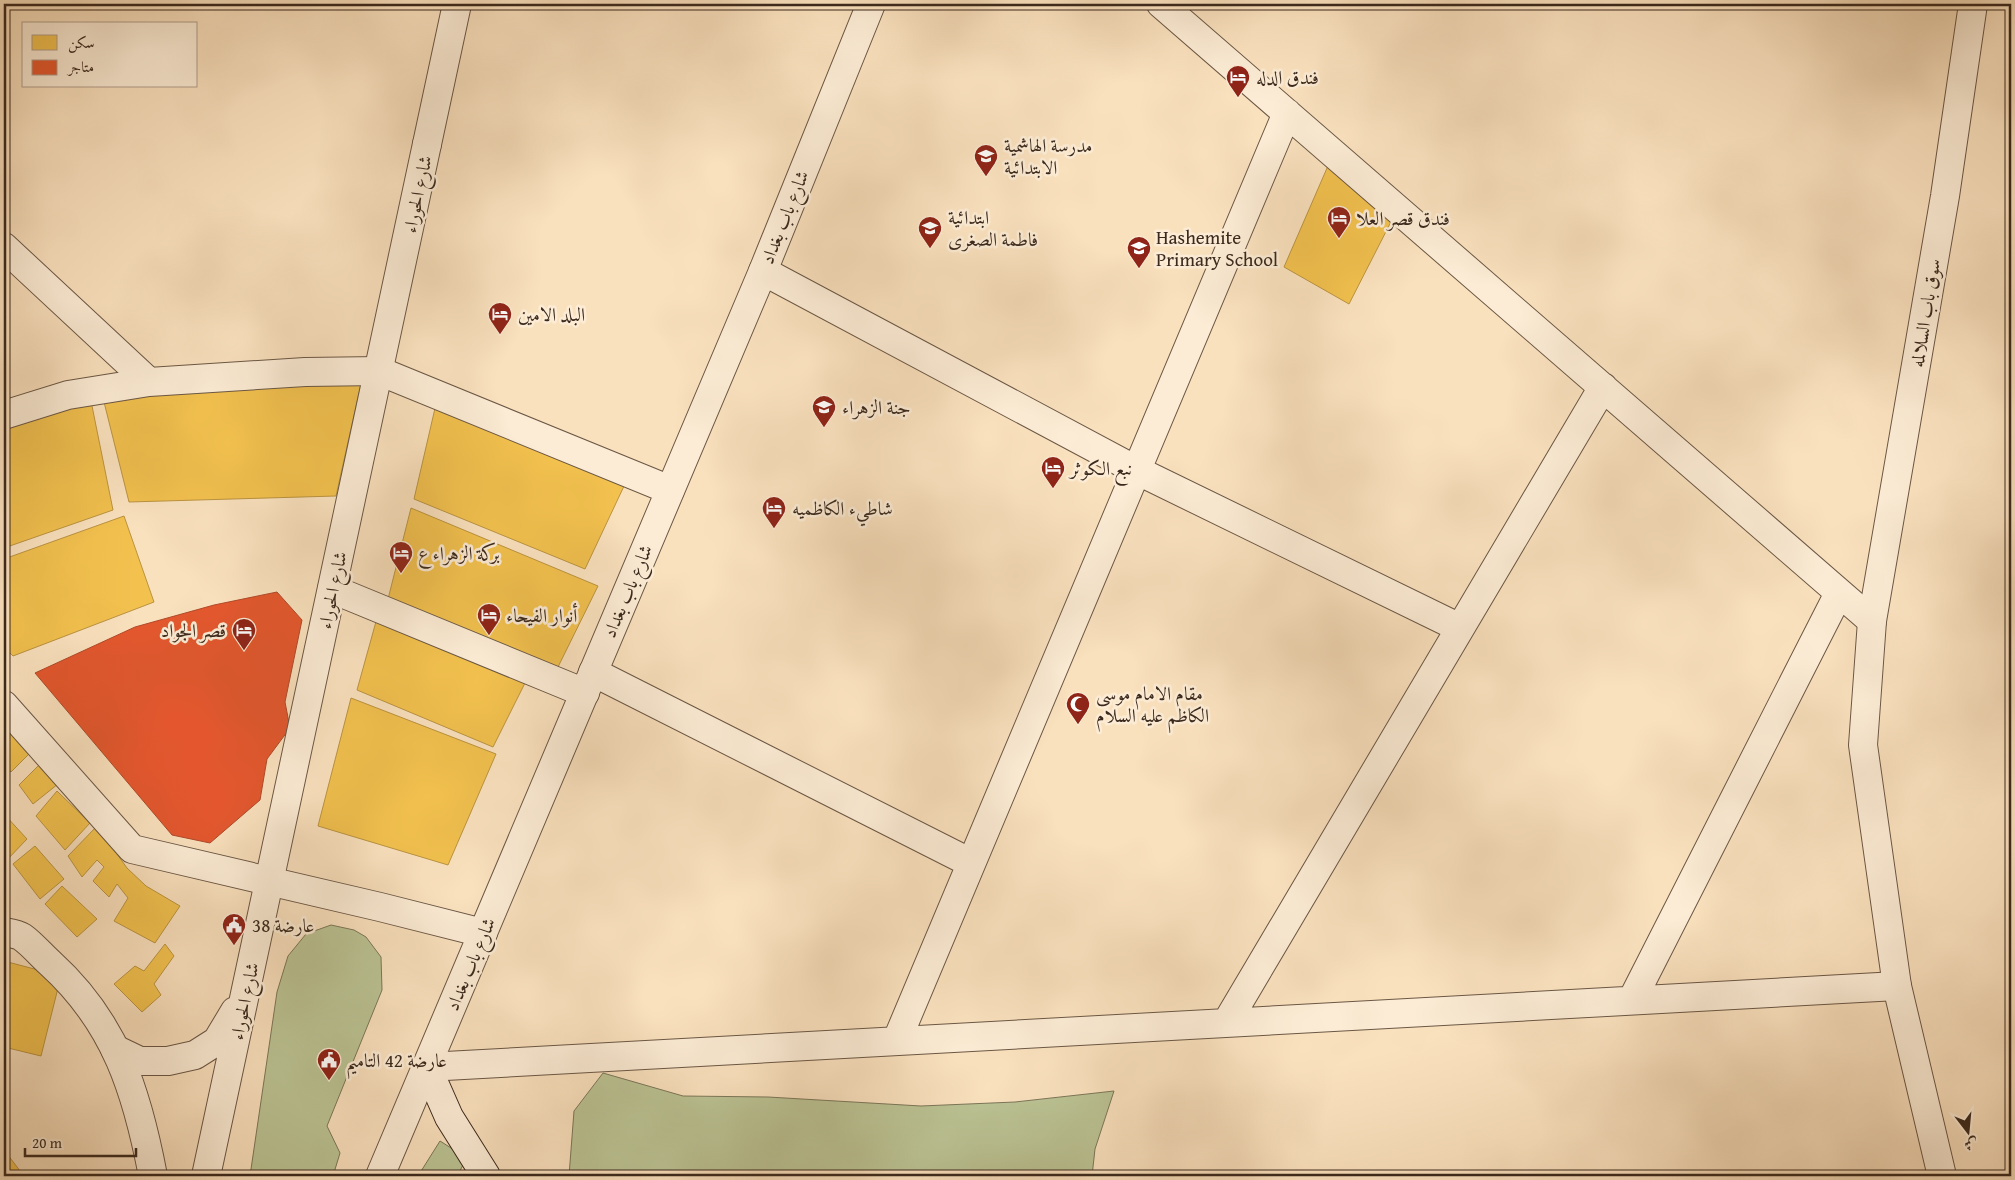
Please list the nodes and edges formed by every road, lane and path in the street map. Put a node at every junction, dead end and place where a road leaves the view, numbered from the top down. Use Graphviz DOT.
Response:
graph roads {
  1 [pos="457,4"];
  2 [pos="871,4"];
  3 [pos="1161,4"];
  4 [pos="1973,4"];
  5 [pos="1287,113"];
  6 [pos="4,247"];
  7 [pos="763,271"];
  8 [pos="379,371"];
  9 [pos="149,382"];
  10 [pos="1603,387"];
  11 [pos="4,415"];
  12 [pos="1136,470"];
  13 [pos="670,490"];
  14 [pos="332,589"];
  15 [pos="1839,593"];
  16 [pos="1872,621"];
  17 [pos="1460,628"];
  18 [pos="589,682"];
  19 [pos="4,705"];
  20 [pos="971,863"];
  21 [pos="270,881"];
  22 [pos="4,932"];
  23 [pos="483,933"];
  24 [pos="1897,986"];
  25 [pos="246,992"];
  26 [pos="1632,1000"];
  27 [pos="1227,1022"];
  28 [pos="897,1040"];
  29 [pos="115,1049"];
  30 [pos="427,1067"];
  31 [pos="152,1176"];
  32 [pos="206,1176"];
  33 [pos="380,1176"];
  34 [pos="486,1176"];
  35 [pos="1942,1176"];
  1 -- 8 [label="street, شارع الحوراء"];
  2 -- 7 [label="street, شارع باب بغداد"];
  3 -- 5 [label="street"];
  4 -- 16 [label="street, سوق باب السلالمه"];
  5 -- 10 [label="street"];
  5 -- 12 [label="street"];
  6 -- 9 [label="street"];
  7 -- 12 [label="street"];
  7 -- 13 [label="street, شارع باب بغداد"];
  8 -- 9 [label="street"];
  8 -- 13 [label="street"];
  8 -- 14 [label="street, شارع الحوراء"];
  9 -- 11 [label="street"];
  10 -- 15 [label="street"];
  10 -- 17 [label="street"];
  12 -- 17 [label="street"];
  12 -- 20 [label="street"];
  13 -- 18 [label="street, شارع باب بغداد"];
  14 -- 18 [label="street"];
  14 -- 21 [label="street, شارع الحوراء"];
  15 -- 16 [label="street"];
  15 -- 26 [label="street"];
  16 -- 24 [label="street, سوق باب السلالمه"];
  17 -- 27 [label="street"];
  18 -- 20 [label="street"];
  18 -- 23 [label="street, شارع باب بغداد"];
  19 -- 21 [label="street"];
  20 -- 28 [label="street"];
  21 -- 23 [label="street"];
  21 -- 25 [label="street, شارع الحوراء"];
  22 -- 29 [label="street"];
  23 -- 30 [label="street, شارع باب بغداد"];
  24 -- 26 [label="street"];
  24 -- 35 [label="street, سوق باب السلالمه"];
  25 -- 29 [label="street"];
  25 -- 32 [label="street, شارع الحوراء"];
  26 -- 27 [label="street"];
  27 -- 28 [label="street"];
  28 -- 30 [label="street"];
  29 -- 31 [label="street"];
  30 -- 33 [label="street, شارع باب بغداد"];
  30 -- 34 [label="street"];
}
